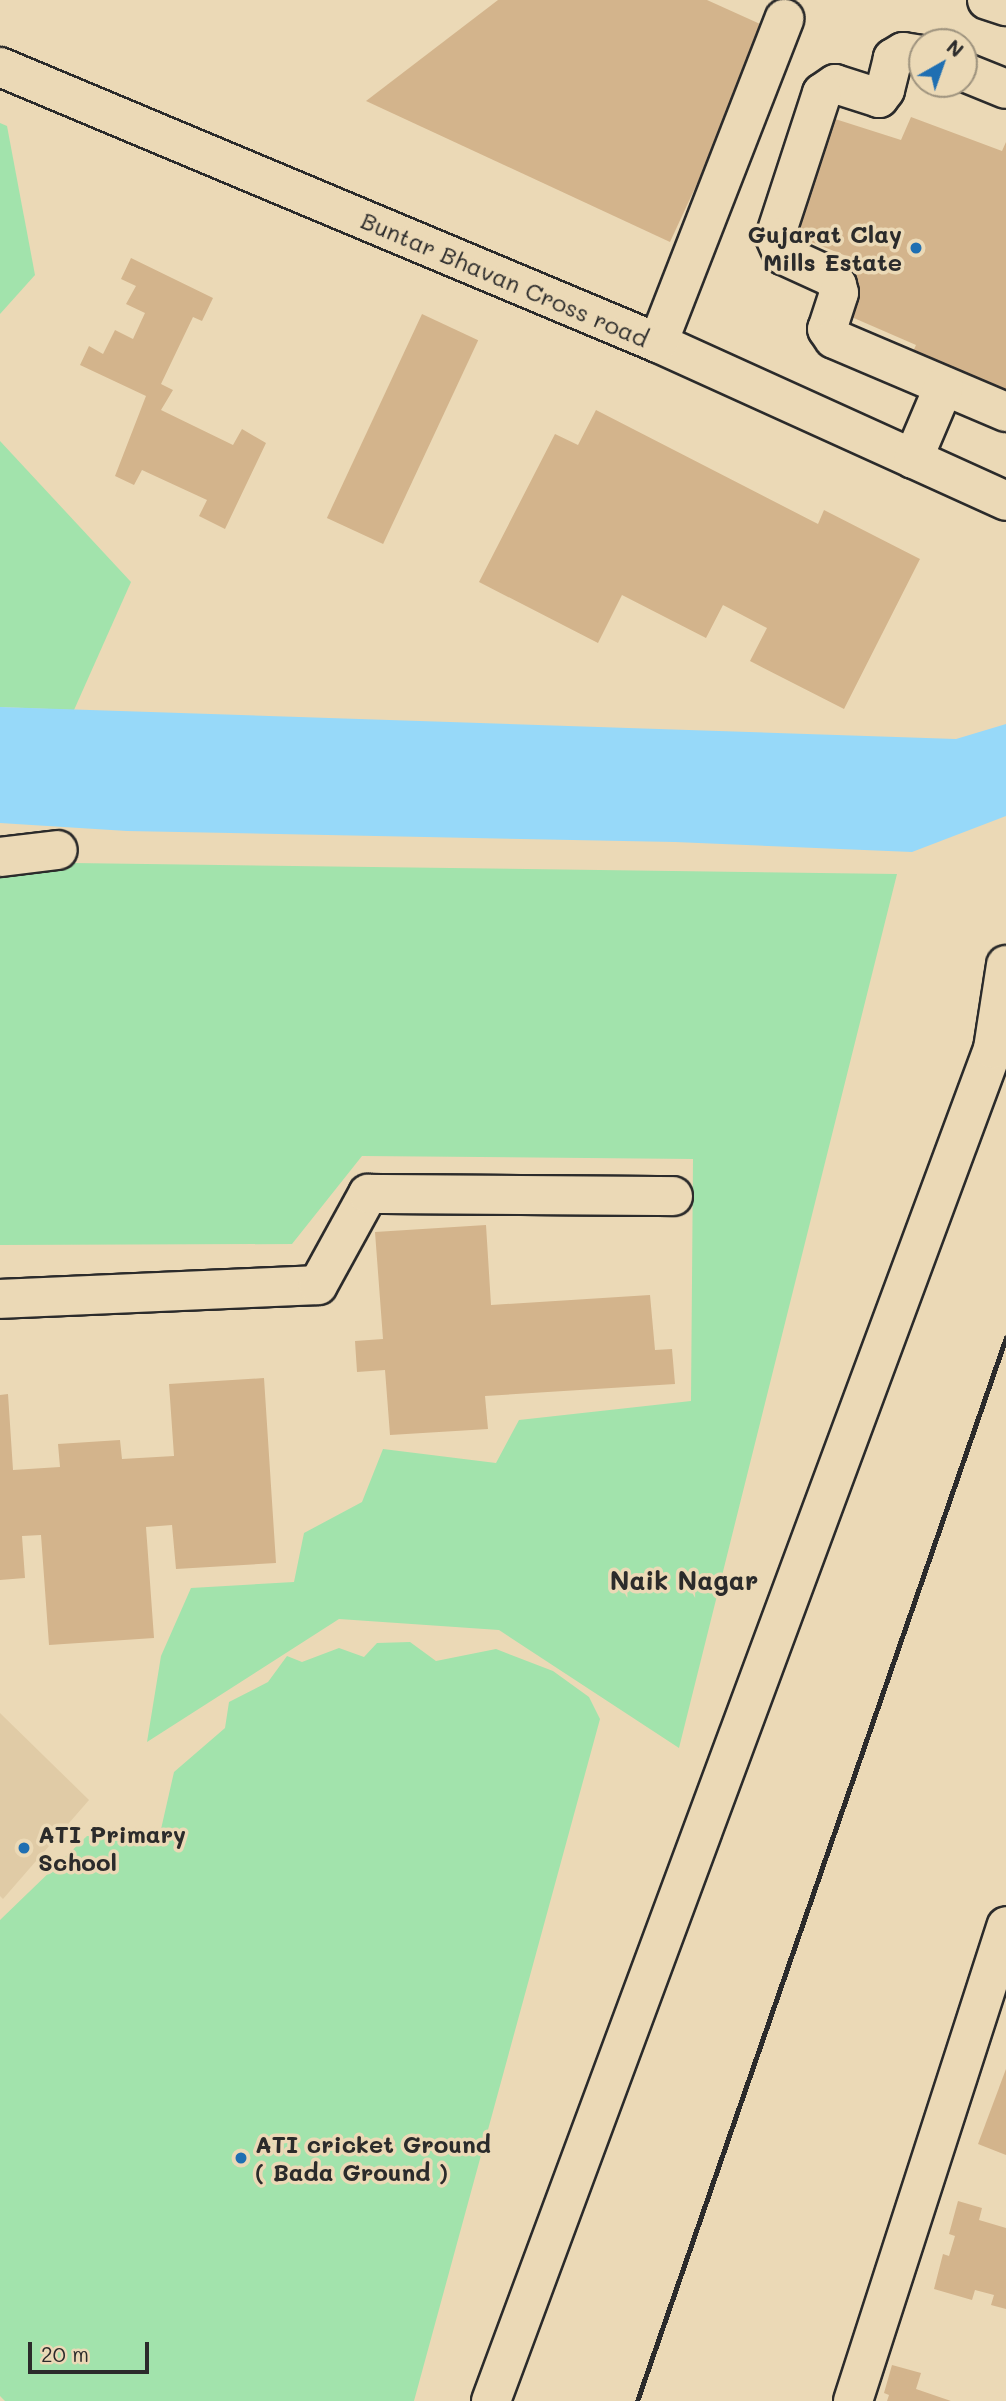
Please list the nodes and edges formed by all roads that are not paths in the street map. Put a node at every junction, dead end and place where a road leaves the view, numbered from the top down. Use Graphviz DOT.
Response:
graph roads {
  1 [pos="987,0"];
  2 [pos="1006,6"];
  3 [pos="783,19"];
  4 [pos="908,53"];
  5 [pos="0,67"];
  6 [pos="978,78"];
  7 [pos="1006,89"];
  8 [pos="658,343"];
  9 [pos="944,386"];
  10 [pos="1006,412"];
  11 [pos="913,459"];
  12 [pos="1006,501"];
  13 [pos="58,850"];
  14 [pos="0,857"];
  15 [pos="1006,965"];
  16 [pos="673,1196"];
  17 [pos="0,1299"];
  18 [pos="1006,1926"];
  19 [pos="491,2401"];
  20 [pos="853,2401"];
  1 -- 2 [label="street"];
  3 -- 8 [label="street"];
  4 -- 9 [label="street"];
  5 -- 8 [label="street, Buntar Bhavan Cross road"];
  6 -- 7 [label="street"];
  8 -- 11 [label="street, Buntar Bhavan Cross road"];
  9 -- 10 [label="street"];
  9 -- 11 [label="street"];
  11 -- 12 [label="street, Buntar Bhavan Cross road"];
  13 -- 14 [label="street"];
  15 -- 19 [label="street"];
  16 -- 17 [label="street"];
  18 -- 20 [label="street"];
}
